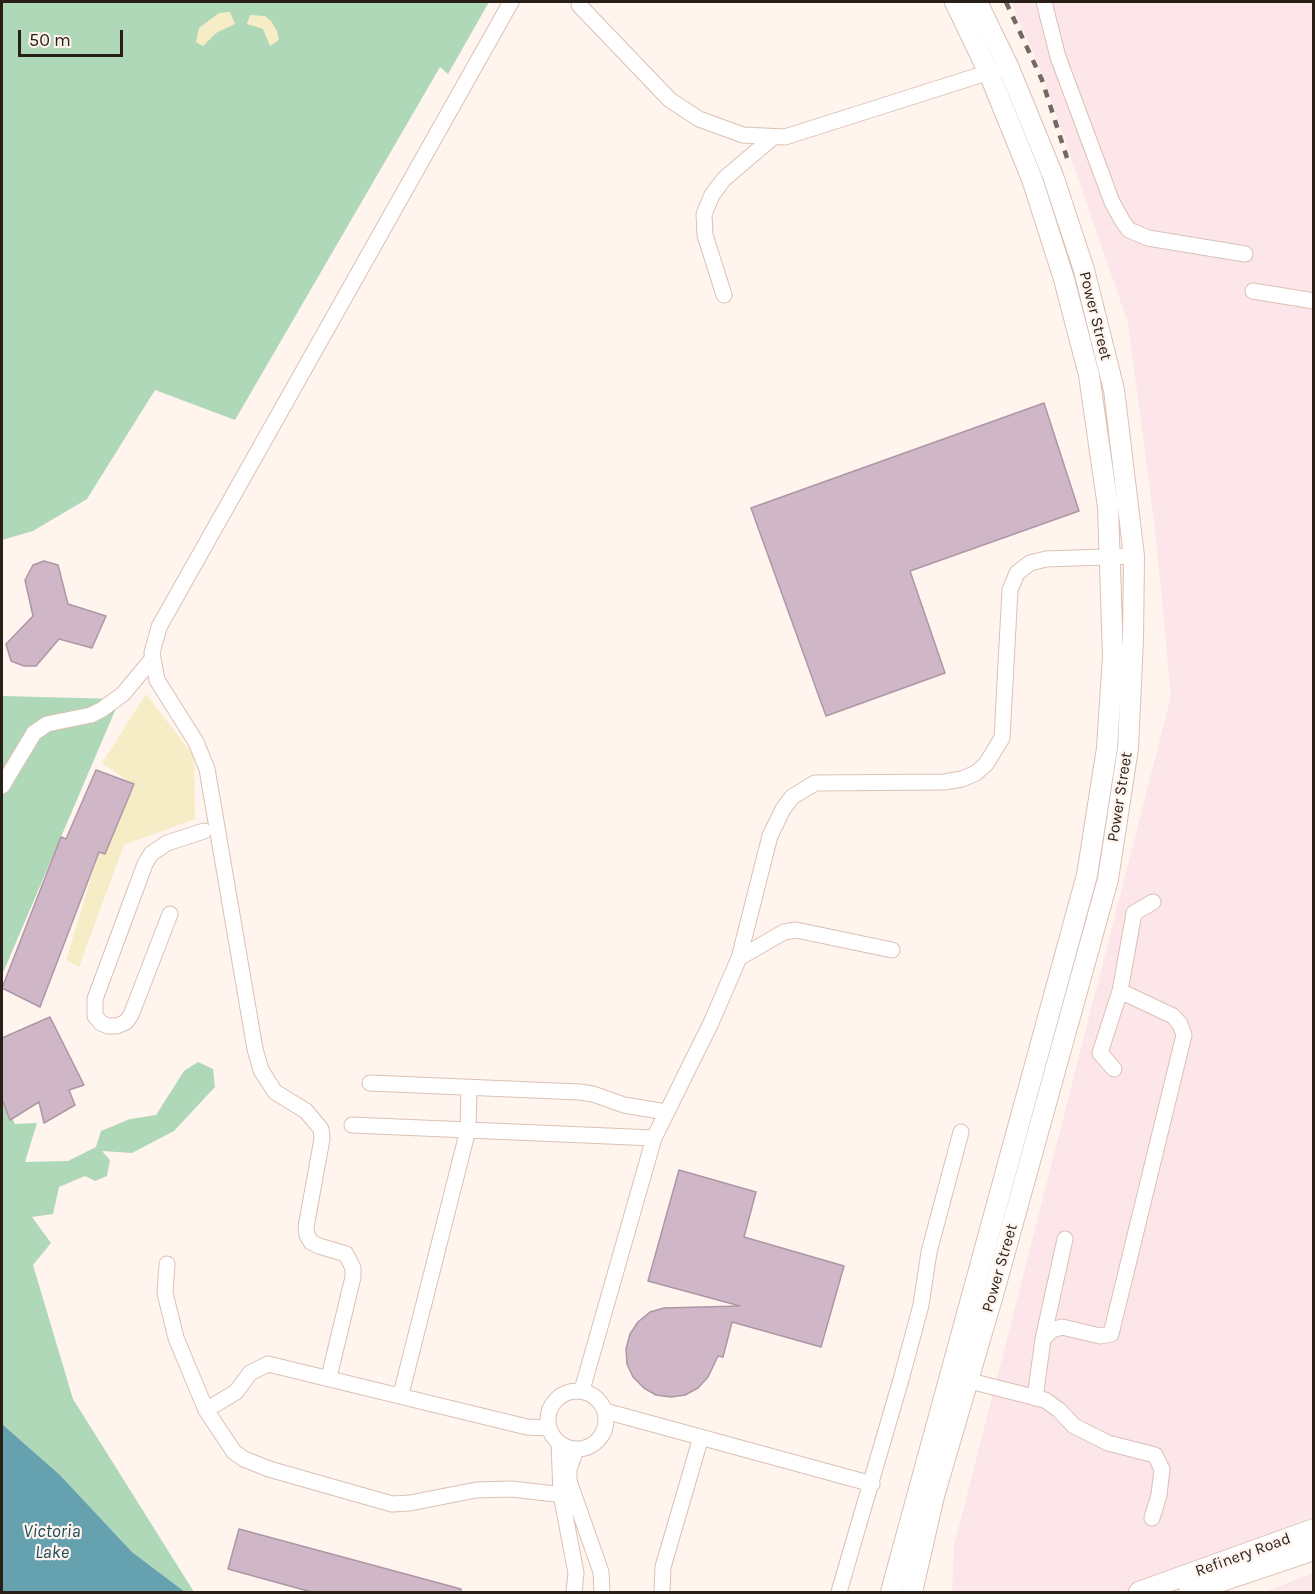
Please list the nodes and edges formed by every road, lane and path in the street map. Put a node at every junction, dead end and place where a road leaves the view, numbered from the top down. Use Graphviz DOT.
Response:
graph roads {
  1 [pos="511,2"];
  2 [pos="955,2"];
  3 [pos="977,2"];
  4 [pos="1044,2"];
  5 [pos="579,5"];
  6 [pos="998,70"];
  7 [pos="772,138"];
  8 [pos="1053,176"];
  9 [pos="1032,179"];
  10 [pos="1245,254"];
  11 [pos="1253,291"];
  12 [pos="724,296"];
  13 [pos="1314,301"];
  14 [pos="1134,555"];
  15 [pos="1110,557"];
  16 [pos="153,658"];
  17 [pos="1107,748"];
  18 [pos="1128,748"];
  19 [pos="2,786"];
  20 [pos="204,831"];
  21 [pos="1153,902"];
  22 [pos="170,914"];
  23 [pos="892,950"];
  24 [pos="739,958"];
  25 [pos="1120,991"];
  26 [pos="1114,1069"];
  27 [pos="370,1083"];
  28 [pos="469,1087"];
  29 [pos="666,1112"];
  30 [pos="1033,1115"];
  31 [pos="352,1125"];
  32 [pos="468,1130"];
  33 [pos="961,1132"];
  34 [pos="654,1138"];
  35 [pos="1065,1239"];
  36 [pos="167,1264"];
  37 [pos="1043,1339"];
  38 [pos="329,1377"];
  39 [pos="958,1378"];
  40 [pos="582,1390"];
  41 [pos="401,1394"];
  42 [pos="1035,1398"];
  43 [pos="206,1410"];
  44 [pos="605,1411"];
  45 [pos="549,1428"];
  46 [pos="701,1437"];
  47 [pos="559,1443"];
  48 [pos="576,1450"];
  49 [pos="872,1484"];
  50 [pos="567,1495"];
  51 [pos="934,1496"];
  52 [pos="1152,1518"];
  53 [pos="1307,1531"];
  54 [pos="1309,1551"];
  55 [pos="574,1593"];
  56 [pos="603,1593"];
  57 [pos="662,1593"];
  58 [pos="839,1593"];
  59 [pos="891,1593"];
  60 [pos="912,1593"];
  61 [pos="927,1593"];
  62 [pos="1139,1593"];
  63 [pos="1189,1593"];
  1 -- 16 [label="street"];
  2 -- 6 [label="main road, Power Street"];
  3 -- 6 [label="main road, Power Street"];
  4 -- 10 [label="street"];
  5 -- 7 [label="street"];
  6 -- 7 [label="street"];
  6 -- 8 [label="main road, Power Street"];
  6 -- 9 [label="main road, Power Street"];
  7 -- 12 [label="street"];
  8 -- 9 [label="main road"];
  8 -- 14 [label="main road, Power Street"];
  9 -- 15 [label="main road, Power Street"];
  11 -- 13 [label="street"];
  14 -- 15 [label="street"];
  14 -- 18 [label="main road, Power Street"];
  15 -- 17 [label="main road, Power Street"];
  15 -- 24 [label="street"];
  16 -- 19 [label="street"];
  16 -- 38 [label="street"];
  17 -- 18 [label="main road"];
  17 -- 30 [label="main road, Power Street"];
  18 -- 30 [label="main road, Power Street"];
  20 -- 22 [label="street"];
  21 -- 25 [label="street"];
  23 -- 24 [label="street"];
  24 -- 29 [label="street"];
  25 -- 26 [label="street"];
  25 -- 37 [label="street"];
  27 -- 28 [label="street"];
  28 -- 29 [label="street"];
  28 -- 32 [label="street"];
  29 -- 34 [label="street"];
  30 -- 39 [label="main road, Power Street"];
  31 -- 32 [label="street"];
  32 -- 34 [label="street"];
  32 -- 41 [label="street"];
  33 -- 49 [label="street"];
  34 -- 40 [label="street"];
  35 -- 37 [label="street"];
  36 -- 43 [label="street"];
  37 -- 42 [label="street"];
  38 -- 41 [label="street"];
  38 -- 43 [label="street"];
  39 -- 42 [label="street"];
  39 -- 51 [label="main road, Power Street"];
  39 -- 59 [label="main road, Power Street"];
  40 -- 44 [label="street"];
  40 -- 45 [label="street"];
  41 -- 45 [label="street"];
  42 -- 52 [label="street"];
  43 -- 50 [label="street"];
  44 -- 46 [label="street"];
  44 -- 48 [label="street"];
  45 -- 47 [label="street"];
  46 -- 49 [label="street"];
  46 -- 57 [label="street"];
  47 -- 48 [label="street"];
  47 -- 50 [label="street"];
  48 -- 50 [label="street"];
  49 -- 58 [label="street"];
  50 -- 55 [label="street"];
  50 -- 56 [label="street"];
  51 -- 60 [label="main road, Power Street"];
  51 -- 61 [label="main road"];
  53 -- 54 [label="main road"];
  53 -- 62 [label="main road, Refinery Road"];
  54 -- 63 [label="main road, Refinery Road"];
}
